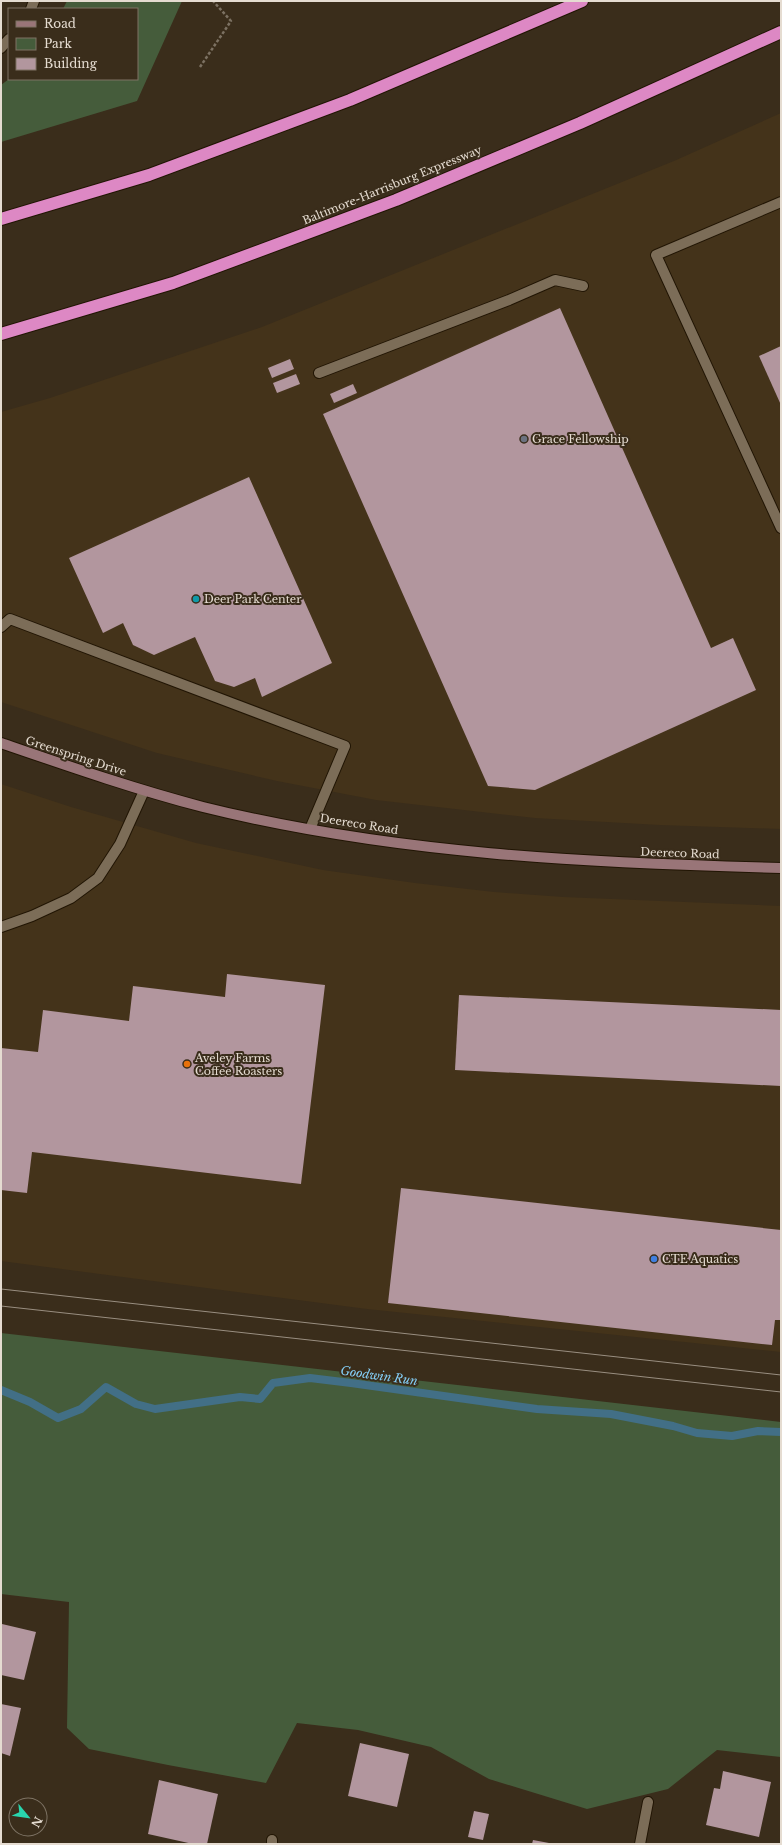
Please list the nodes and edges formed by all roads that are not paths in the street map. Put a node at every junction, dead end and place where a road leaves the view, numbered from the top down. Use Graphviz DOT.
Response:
graph roads {
  1 [pos="582,1"];
  2 [pos="781,32"];
  3 [pos="8,40"];
  4 [pos="1,48"];
  5 [pos="781,202"];
  6 [pos="1,219"];
  7 [pos="583,286"];
  8 [pos="1,334"];
  9 [pos="319,374"];
  10 [pos="781,528"];
  11 [pos="1,628"];
  12 [pos="1,743"];
  13 [pos="144,791"];
  14 [pos="310,829"];
  15 [pos="781,868"];
  16 [pos="1,927"];
  17 [pos="648,1802"];
  18 [pos="640,1844"];
  1 -- 6 [label="highway"];
  2 -- 8 [label="highway, Baltimore-Harrisburg Expressway"];
  3 -- 4 [label="street"];
  5 -- 10 [label="street"];
  7 -- 9 [label="street"];
  11 -- 14 [label="street"];
  12 -- 13 [label="main road, Greenspring Drive"];
  13 -- 14 [label="main road, Deereco Road"];
  13 -- 16 [label="street"];
  14 -- 15 [label="main road, Deereco Road"];
  17 -- 18 [label="street"];
}
